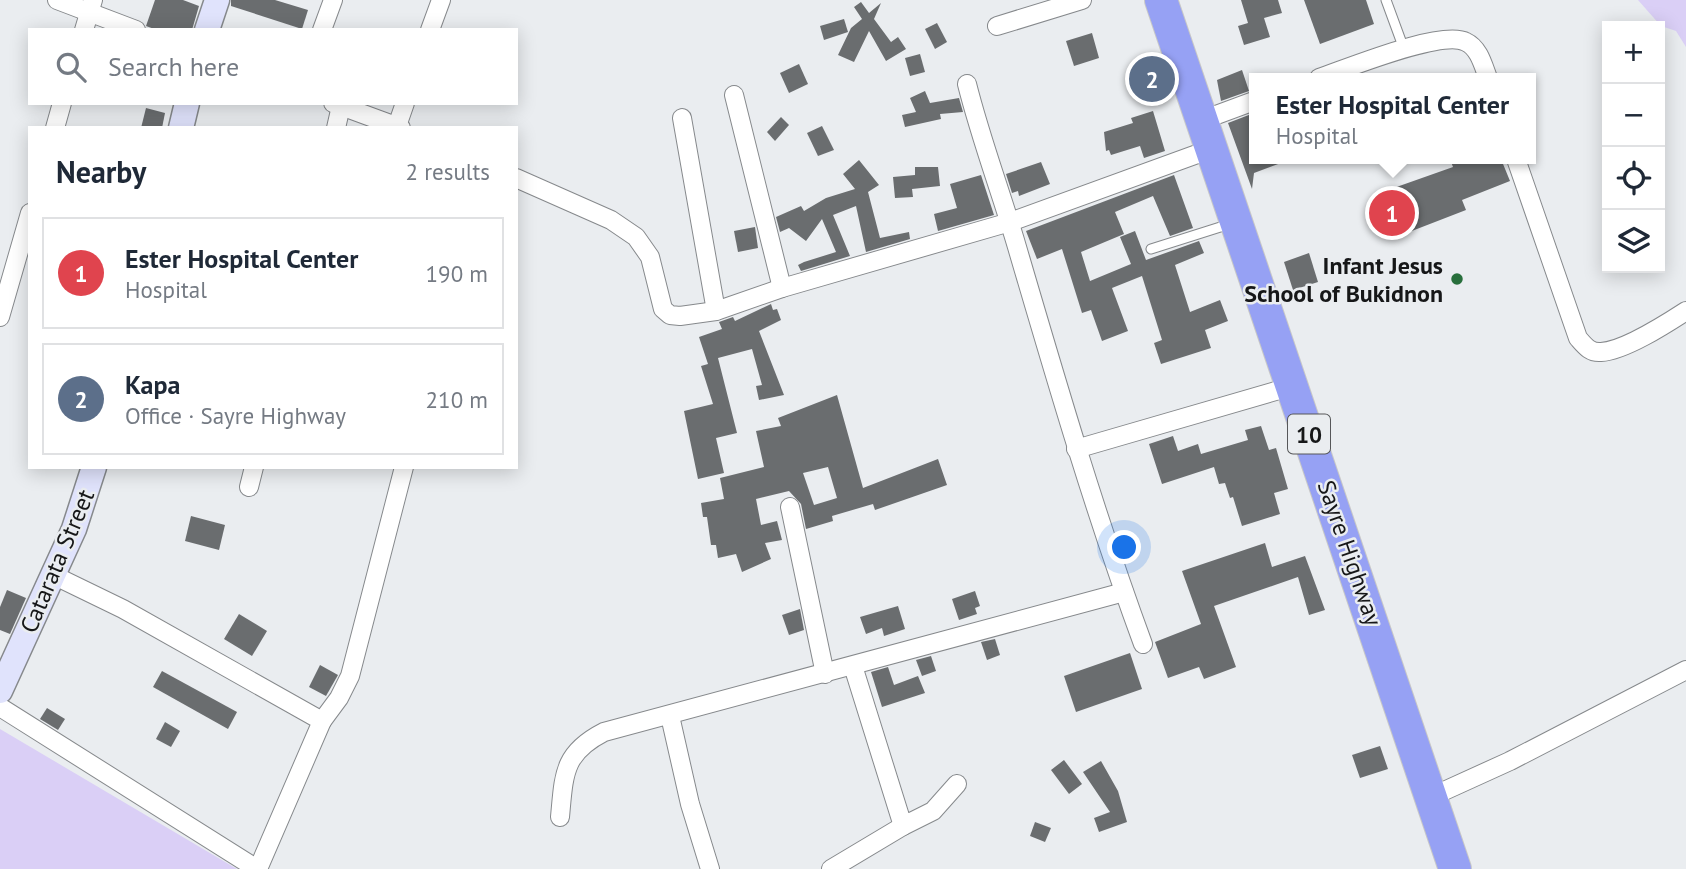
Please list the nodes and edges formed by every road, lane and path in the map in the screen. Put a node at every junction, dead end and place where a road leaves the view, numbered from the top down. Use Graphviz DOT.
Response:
graph roads {
  1 [pos="57,0"];
  2 [pos="217,0"];
  3 [pos="333,0"];
  4 [pos="440,0"];
  5 [pos="1083,0"];
  6 [pos="1161,0"];
  7 [pos="1386,0"];
  8 [pos="91,6"];
  9 [pos="997,26"];
  10 [pos="85,28"];
  11 [pos="132,28"];
  12 [pos="208,28"];
  13 [pos="323,28"];
  14 [pos="431,28"];
  15 [pos="1405,49"];
  16 [pos="1334,73"];
  17 [pos="1486,73"];
  18 [pos="967,84"];
  19 [pos="734,95"];
  20 [pos="1249,104"];
  21 [pos="61,105"];
  22 [pos="187,105"];
  23 [pos="337,105"];
  24 [pos="404,105"];
  25 [pos="682,118"];
  26 [pos="56,126"];
  27 [pos="181,126"];
  28 [pos="336,126"];
  29 [pos="396,126"];
  30 [pos="399,126"];
  31 [pos="1205,135"];
  32 [pos="1518,164"];
  33 [pos="518,178"];
  34 [pos="28,220"];
  35 [pos="1010,222"];
  36 [pos="1236,222"];
  37 [pos="1151,249"];
  38 [pos="782,288"];
  39 [pos="716,311"];
  40 [pos="1686,311"];
  41 [pos="0,317"];
  42 [pos="1293,386"];
  43 [pos="1076,449"];
  44 [pos="93,469"];
  45 [pos="254,469"];
  46 [pos="403,469"];
  47 [pos="249,487"];
  48 [pos="790,507"];
  49 [pos="53,575"];
  50 [pos="1124,592"];
  51 [pos="1143,644"];
  52 [pos="853,666"];
  53 [pos="1686,670"];
  54 [pos="825,674"];
  55 [pos="0,691"];
  56 [pos="0,707"];
  57 [pos="670,716"];
  58 [pos="322,722"];
  59 [pos="957,784"];
  60 [pos="1433,796"];
  61 [pos="560,817"];
  62 [pos="903,826"];
  63 [pos="258,869"];
  64 [pos="710,869"];
  65 [pos="831,869"];
  66 [pos="1455,869"];
  1 -- 8 [label="street"];
  2 -- 12 [label="street"];
  3 -- 13 [label="street"];
  4 -- 14 [label="street"];
  5 -- 9 [label="street"];
  6 -- 31 [label="highway, Sayre Highway / 10"];
  7 -- 15 [label="lane"];
  8 -- 10 [label="street"];
  8 -- 11 [label="street"];
  15 -- 16 [label="street"];
  15 -- 17 [label="street"];
  18 -- 35 [label="street"];
  19 -- 38 [label="street"];
  20 -- 31 [label="street"];
  21 -- 26 [label="street"];
  22 -- 27 [label="street"];
  23 -- 28 [label="street"];
  23 -- 29 [label="street"];
  24 -- 30 [label="street"];
  25 -- 39 [label="street"];
  31 -- 35 [label="street"];
  31 -- 36 [label="highway, Sayre Highway / 10"];
  32 -- 40 [label="street"];
  33 -- 39 [label="street"];
  34 -- 41 [label="street"];
  35 -- 38 [label="street"];
  35 -- 43 [label="street"];
  36 -- 37 [label="lane"];
  36 -- 42 [label="highway, Sayre Highway / 10"];
  38 -- 39 [label="street"];
  42 -- 43 [label="street"];
  42 -- 60 [label="highway, Sayre Highway / 10"];
  43 -- 50 [label="street"];
  44 -- 49 [label="street, Catarata Street"];
  45 -- 47 [label="street"];
  46 -- 58 [label="street"];
  48 -- 54 [label="street"];
  49 -- 55 [label="street, Catarata Street"];
  49 -- 58 [label="street"];
  50 -- 51 [label="street"];
  50 -- 52 [label="street"];
  52 -- 54 [label="street"];
  52 -- 62 [label="street"];
  53 -- 60 [label="street"];
  54 -- 57 [label="street"];
  56 -- 63 [label="street"];
  57 -- 61 [label="street"];
  57 -- 64 [label="street"];
  58 -- 63 [label="street"];
  59 -- 62 [label="street"];
  60 -- 66 [label="highway, Sayre Highway / 10"];
  62 -- 65 [label="street"];
}
